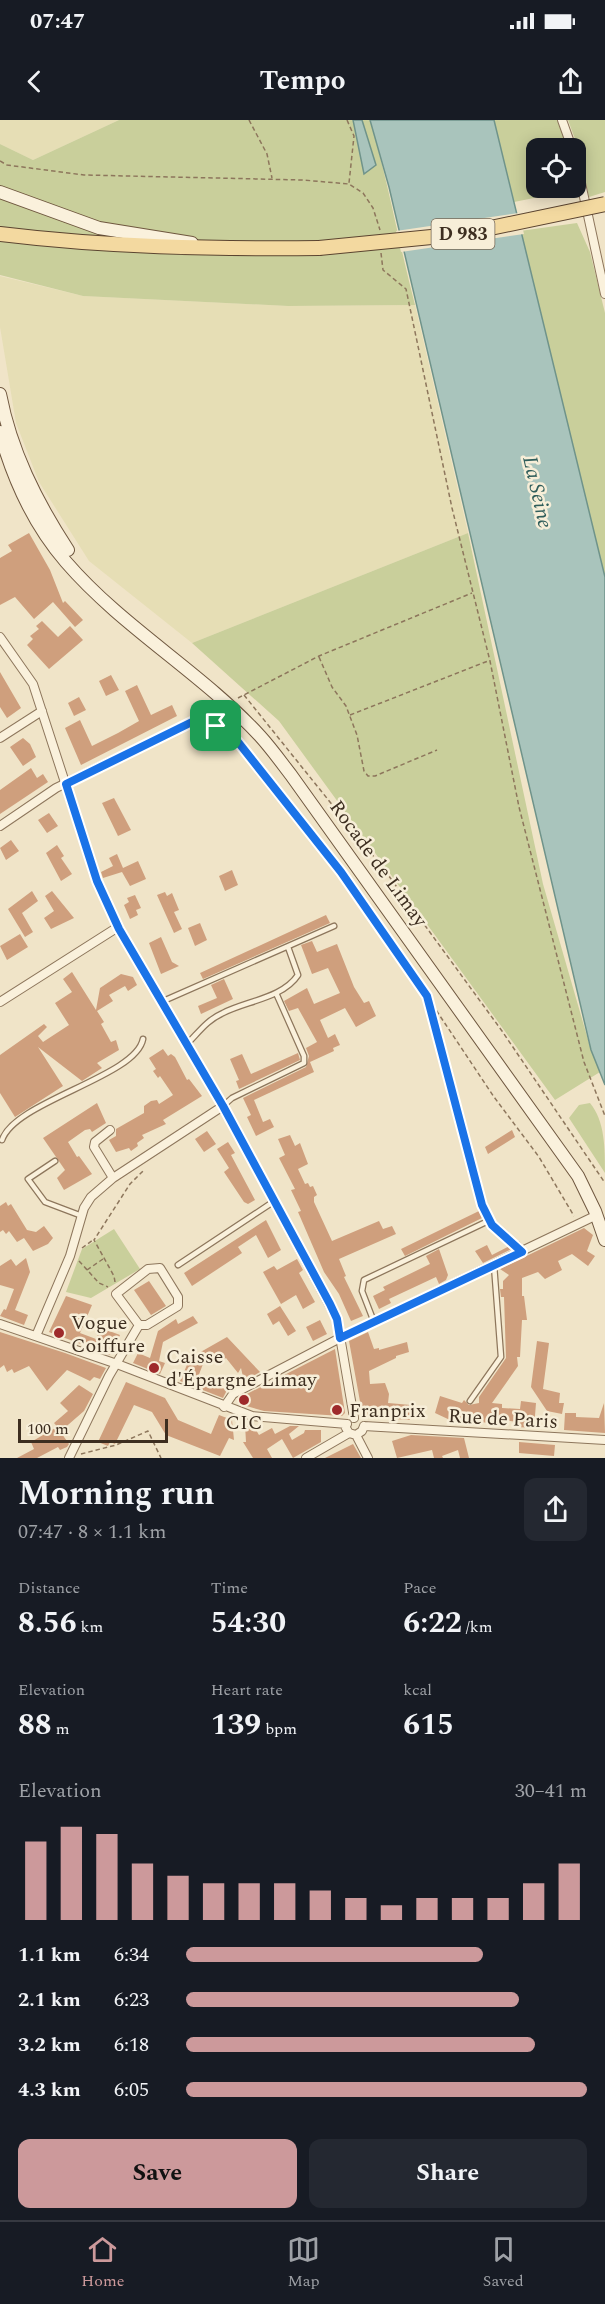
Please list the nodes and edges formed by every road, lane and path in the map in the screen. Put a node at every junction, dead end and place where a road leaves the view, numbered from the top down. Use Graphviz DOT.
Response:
graph roads {
  1 [pos="249,120"];
  2 [pos="347,120"];
  3 [pos="562,120"];
  4 [pos="568,138"];
  5 [pos="0,161"];
  6 [pos="272,179"];
  7 [pos="349,184"];
  8 [pos="0,192"];
  9 [pos="584,198"];
  10 [pos="605,204"];
  11 [pos="0,234"];
  12 [pos="380,238"];
  13 [pos="229,249"];
  14 [pos="381,249"];
  15 [pos="605,294"];
  16 [pos="0,393"];
  17 [pos="0,432"];
  18 [pos="81,575"];
  19 [pos="473,592"];
  20 [pos="0,638"];
  21 [pos="319,656"];
  22 [pos="490,661"];
  23 [pos="244,695"];
  24 [pos="234,700"];
  25 [pos="216,709"];
  26 [pos="42,711"];
  27 [pos="350,716"];
  28 [pos="196,720"];
  29 [pos="0,738"];
  30 [pos="437,750"];
  31 [pos="66,784"];
  32 [pos="0,826"];
  33 [pos="334,926"];
  34 [pos="118,927"];
  35 [pos="288,947"];
  36 [pos="276,993"];
  37 [pos="427,996"];
  38 [pos="0,1002"];
  39 [pos="161,1002"];
  40 [pos="143,1039"];
  41 [pos="187,1044"];
  42 [pos="223,1106"];
  43 [pos="605,1116"];
  44 [pos="110,1130"];
  45 [pos="2,1140"];
  46 [pos="55,1161"];
  47 [pos="146,1168"];
  48 [pos="113,1178"];
  49 [pos="605,1183"];
  50 [pos="273,1202"];
  51 [pos="487,1215"];
  52 [pos="597,1215"];
  53 [pos="82,1216"];
  54 [pos="484,1223"];
  55 [pos="579,1224"];
  56 [pos="492,1225"];
  57 [pos="605,1240"];
  58 [pos="522,1252"];
  59 [pos="72,1254"];
  60 [pos="104,1258"];
  61 [pos="178,1265"];
  62 [pos="494,1265"];
  63 [pos="87,1270"];
  64 [pos="374,1322"];
  65 [pos="0,1324"];
  66 [pos="139,1325"];
  67 [pos="36,1336"];
  68 [pos="340,1338"];
  69 [pos="117,1364"];
  70 [pos="470,1401"];
  71 [pos="224,1407"];
  72 [pos="364,1426"];
  73 [pos="351,1427"];
  74 [pos="605,1440"];
  75 [pos="69,1458"];
  76 [pos="161,1458"];
  77 [pos="306,1458"];
  78 [pos="368,1458"];
  1 -- 6 [label="path"];
  2 -- 7 [label="path"];
  3 -- 4 [label="street"];
  5 -- 6 [label="path"];
  6 -- 7 [label="path"];
  7 -- 12 [label="path"];
  8 -- 13 [label="main road"];
  9 -- 15 [label="street"];
  10 -- 13 [label="main road, D 983, bridge"];
  11 -- 13 [label="main road, D 983"];
  14 -- 19 [label="path"];
  16 -- 18 [label="main road, Rocade de Limay"];
  17 -- 18 [label="main road, Rocade de Limay"];
  18 -- 52 [label="main road, Rocade de Limay"];
  19 -- 21 [label="path"];
  19 -- 22 [label="path"];
  20 -- 26 [label="street"];
  21 -- 23 [label="path"];
  21 -- 27 [label="path"];
  22 -- 27 [label="path"];
  22 -- 43 [label="path"];
  23 -- 24 [label="path"];
  23 -- 49 [label="path"];
  25 -- 28 [label="path"];
  26 -- 29 [label="street"];
  26 -- 31 [label="street"];
  27 -- 30 [label="path"];
  28 -- 31 [label="street"];
  28 -- 37 [label="path"];
  31 -- 32 [label="street"];
  31 -- 34 [label="street"];
  33 -- 35 [label="lane"];
  34 -- 38 [label="street"];
  34 -- 39 [label="street"];
  35 -- 36 [label="lane"];
  35 -- 39 [label="lane"];
  36 -- 41 [label="lane"];
  36 -- 42 [label="lane"];
  37 -- 51 [label="path"];
  37 -- 55 [label="path"];
  39 -- 41 [label="street"];
  40 -- 45 [label="lane"];
  41 -- 42 [label="street"];
  42 -- 48 [label="street"];
  42 -- 50 [label="street"];
  44 -- 48 [label="street"];
  46 -- 53 [label="lane"];
  47 -- 60 [label="path"];
  48 -- 53 [label="street"];
  50 -- 61 [label="lane"];
  50 -- 68 [label="street"];
  52 -- 55 [label="street"];
  52 -- 57 [label="main road, Rocade de Limay"];
  53 -- 67 [label="street"];
  54 -- 64 [label="lane"];
  55 -- 58 [label="street"];
  56 -- 58 [label="path"];
  58 -- 62 [label="street"];
  59 -- 63 [label="path"];
  60 -- 63 [label="path"];
  60 -- 63 [label="path"];
  62 -- 64 [label="street"];
  62 -- 70 [label="lane"];
  64 -- 68 [label="street"];
  65 -- 67 [label="street"];
  66 -- 66 [label="street"];
  66 -- 69 [label="street"];
  67 -- 69 [label="street"];
  68 -- 71 [label="street"];
  68 -- 73 [label="street"];
  69 -- 71 [label="street"];
  69 -- 75 [label="street"];
  71 -- 73 [label="street"];
  72 -- 73 [label="street"];
  72 -- 73 [label="street"];
  72 -- 74 [label="street, Rue de Paris"];
  73 -- 77 [label="street"];
  73 -- 78 [label="street"];
  75 -- 76 [label="path"];
}
